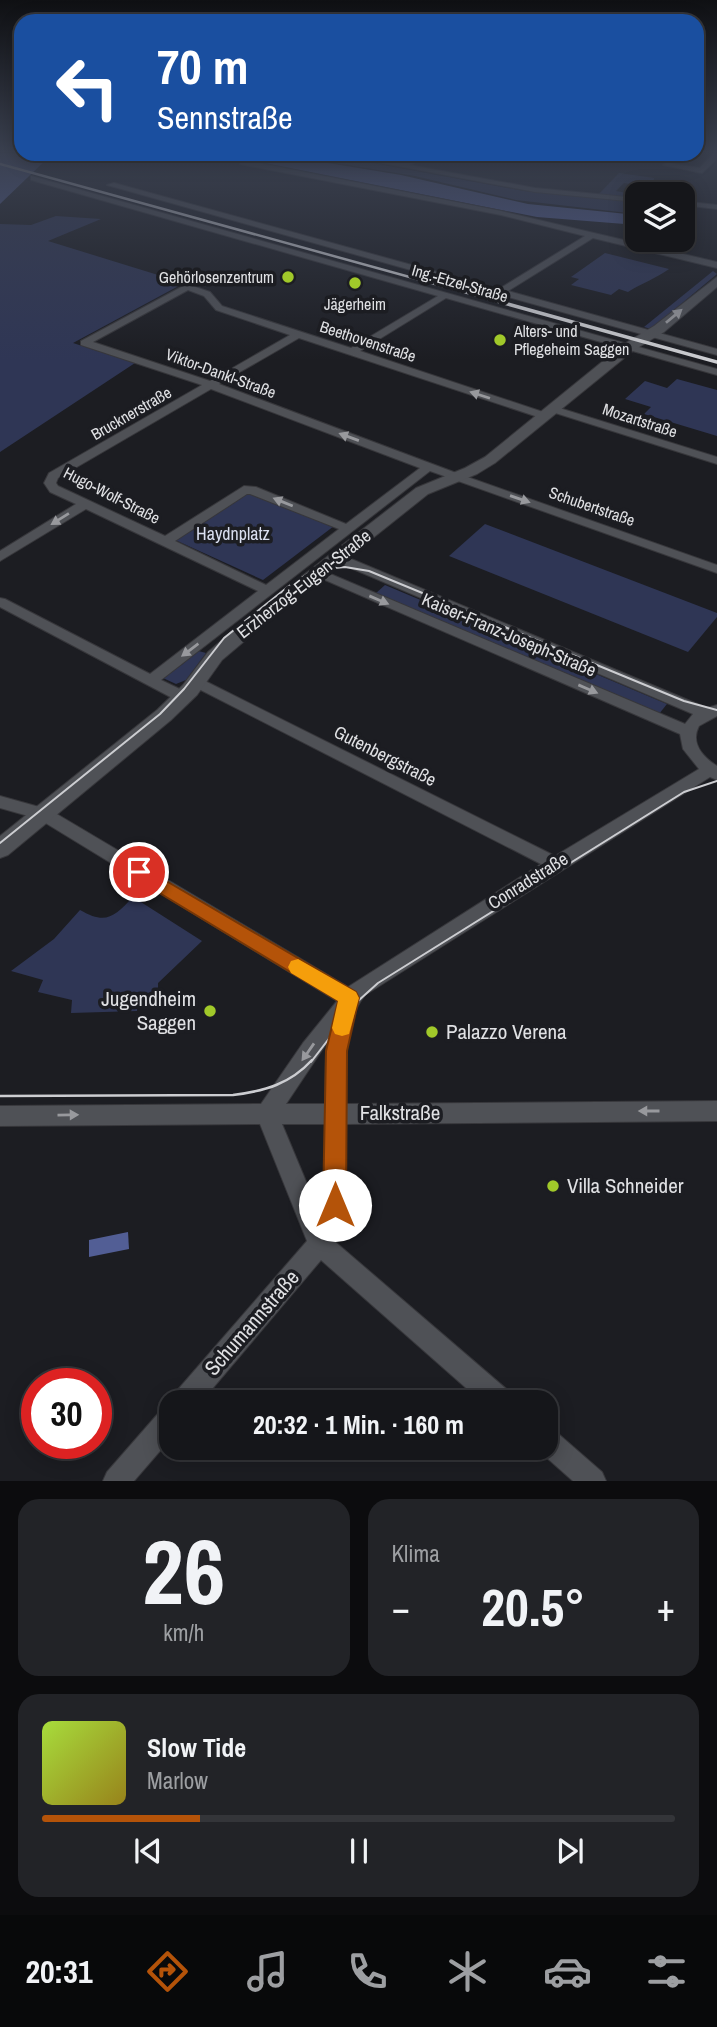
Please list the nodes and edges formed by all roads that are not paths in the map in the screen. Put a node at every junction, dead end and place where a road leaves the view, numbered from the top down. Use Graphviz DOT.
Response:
graph roads {
  1 [pos="189,222"];
  2 [pos="245,222"];
  3 [pos="536,222"];
  4 [pos="592,235"];
  5 [pos="717,266"];
  6 [pos="704,274"];
  7 [pos="717,281"];
  8 [pos="187,287"];
  9 [pos="501,293"];
  10 [pos="445,295"];
  11 [pos="471,302"];
  12 [pos="650,317"];
  13 [pos="644,332"];
  14 [pos="297,335"];
  15 [pos="629,347"];
  16 [pos="717,352"];
  17 [pos="350,353"];
  18 [pos="717,372"];
  19 [pos="211,385"];
  20 [pos="549,412"];
  21 [pos="717,461"];
  22 [pos="428,467"];
  23 [pos="53,476"];
  24 [pos="455,477"];
  25 [pos="85,504"];
  26 [pos="346,528"];
  27 [pos="166,541"];
  28 [pos="0,557"];
  29 [pos="337,557"];
  30 [pos="717,569"];
  31 [pos="316,573"];
  32 [pos="267,590"];
  33 [pos="3,607"];
  34 [pos="150,680"];
  35 [pos="190,690"];
  36 [pos="711,711"];
  37 [pos="688,732"];
  38 [pos="713,772"];
  39 [pos="0,802"];
  40 [pos="44,814"];
  41 [pos="0,849"];
  42 [pos="556,864"];
  43 [pos="349,998"];
  44 [pos="717,1111"];
  45 [pos="336,1113"];
  46 [pos="267,1114"];
  47 [pos="0,1116"];
  48 [pos="320,1244"];
  49 [pos="194,1390"];
  50 [pos="488,1390"];
  51 [pos="159,1432"];
  52 [pos="558,1450"];
  53 [pos="116,1481"];
  54 [pos="593,1481"];
  1 -- 10 [label="street, Ing.-Etzel-Straße"];
  2 -- 9 [label="street, Ing.-Etzel-Straße"];
  3 -- 4 [label="street"];
  4 -- 5 [label="street"];
  4 -- 9 [label="street"];
  5 -- 6 [label="street"];
  13 -- 7 [label="street, Erzherzog-Eugen-Straße, one-way"];
  8 -- 14 [label="street, Beethovenstraße"];
  8 -- 19 [label="street, Viktor-Dankl-Straße"];
  9 -- 11 [label="street"];
  9 -- 13 [label="street, Ing.-Etzel-Straße"];
  10 -- 11 [label="street, Ing.-Etzel-Straße"];
  10 -- 17 [label="street"];
  11 -- 15 [label="street, Ing.-Etzel-Straße"];
  12 -- 13 [label="street, Erzherzog-Eugen-Straße"];
  13 -- 15 [label="street, Erzherzog-Eugen-Straße"];
  13 -- 16 [label="street, Ing.-Etzel-Straße"];
  14 -- 17 [label="street, Beethovenstraße"];
  14 -- 19 [label="street, Brucknerstraße"];
  15 -- 18 [label="street, Ing.-Etzel-Straße"];
  15 -- 20 [label="street, Erzherzog-Eugen-Straße"];
  20 -- 17 [label="street, Beethovenstraße, one-way"];
  22 -- 19 [label="street, Viktor-Dankl-Straße, one-way"];
  19 -- 23 [label="street, Brucknerstraße"];
  20 -- 21 [label="street, Mozartstraße"];
  20 -- 24 [label="street, Erzherzog-Eugen-Straße"];
  22 -- 24 [label="street, Viktor-Dankl-Straße"];
  22 -- 26 [label="street, Erzherzog-Eugen-Straße"];
  23 -- 25 [label="street, Hugo-Wolf-Straße"];
  24 -- 29 [label="street, Erzherzog-Eugen-Straße"];
  24 -- 30 [label="street, Schubertstraße, one-way"];
  25 -- 27 [label="street, Hugo-Wolf-Straße"];
  25 -- 28 [label="street, one-way"];
  26 -- 27 [label="street, one-way"];
  26 -- 32 [label="street"];
  27 -- 32 [label="street"];
  29 -- 31 [label="street, Erzherzog-Eugen-Straße"];
  29 -- 36 [label="street, Kaiser-Franz-Joseph-Straße"];
  31 -- 35 [label="street, Erzherzog-Eugen-Straße"];
  31 -- 37 [label="street, Kaiser-Franz-Joseph-Straße, one-way"];
  32 -- 34 [label="street, Erzherzog-Eugen-Straße, one-way"];
  33 -- 34 [label="street, Gutenbergstraße"];
  34 -- 35 [label="street, Gutenbergstraße"];
  35 -- 40 [label="street, Erzherzog-Eugen-Straße"];
  35 -- 42 [label="street, Gutenbergstraße"];
  36 -- 37 [label="street"];
  37 -- 38 [label="street"];
  38 -- 42 [label="street, Conradstraße"];
  39 -- 40 [label="street"];
  40 -- 41 [label="street, Erzherzog-Eugen-Straße"];
  40 -- 43 [label="street"];
  42 -- 43 [label="street, Conradstraße"];
  43 -- 45 [label="street, Schumannstraße"];
  43 -- 46 [label="street, Conradstraße, one-way"];
  44 -- 45 [label="street, Falkstraße, one-way"];
  45 -- 46 [label="street, Falkstraße"];
  45 -- 48 [label="street, Schumannstraße"];
  47 -- 46 [label="street, Falkstraße, one-way"];
  46 -- 48 [label="street"];
  48 -- 49 [label="street, Schumannstraße"];
  48 -- 50 [label="street"];
  51 -- 53 [label="street"];
  52 -- 54 [label="street"];
}
